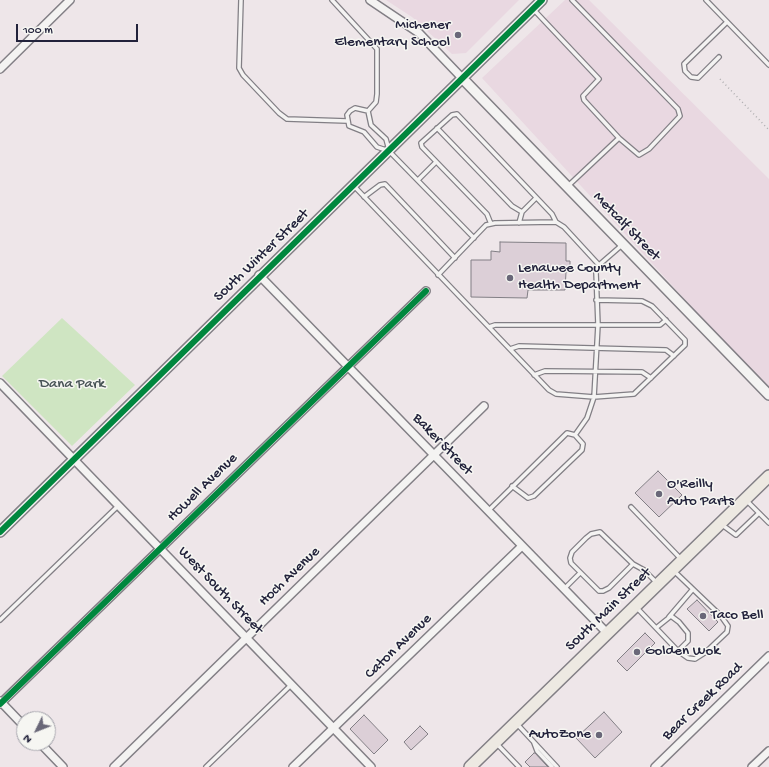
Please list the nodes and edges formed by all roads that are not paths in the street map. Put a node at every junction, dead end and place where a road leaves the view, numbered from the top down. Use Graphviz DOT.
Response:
graph roads {
  1 [pos="70,0"];
  2 [pos="241,0"];
  3 [pos="332,0"];
  4 [pos="370,0"];
  5 [pos="542,0"];
  6 [pos="572,0"];
  7 [pos="706,0"];
  8 [pos="533,9"];
  9 [pos="727,22"];
  10 [pos="719,57"];
  11 [pos="769,65"];
  12 [pos="0,69"];
  13 [pos="463,79"];
  14 [pos="368,112"];
  15 [pos="347,121"];
  16 [pos="371,125"];
  17 [pos="437,128"];
  18 [pos="364,132"];
  19 [pos="619,138"];
  20 [pos="389,151"];
  21 [pos="436,162"];
  22 [pos="418,180"];
  23 [pos="353,185"];
  24 [pos="567,187"];
  25 [pos="364,197"];
  26 [pos="536,198"];
  27 [pos="522,212"];
  28 [pos="556,222"];
  29 [pos="519,223"];
  30 [pos="491,224"];
  31 [pos="474,238"];
  32 [pos="623,244"];
  33 [pos="455,258"];
  34 [pos="599,264"];
  35 [pos="259,275"];
  36 [pos="438,275"];
  37 [pos="426,291"];
  38 [pos="596,300"];
  39 [pos="666,320"];
  40 [pos="598,325"];
  41 [pos="488,327"];
  42 [pos="596,348"];
  43 [pos="510,349"];
  44 [pos="674,356"];
  45 [pos="347,366"];
  46 [pos="594,372"];
  47 [pos="534,375"];
  48 [pos="651,378"];
  49 [pos="0,383"];
  50 [pos="769,395"];
  51 [pos="594,396"];
  52 [pos="484,406"];
  53 [pos="575,435"];
  54 [pos="434,456"];
  55 [pos="74,459"];
  56 [pos="768,477"];
  57 [pos="512,486"];
  58 [pos="745,499"];
  59 [pos="119,505"];
  60 [pos="631,507"];
  61 [pos="488,510"];
  62 [pos="759,513"];
  63 [pos="720,523"];
  64 [pos="769,523"];
  65 [pos="0,532"];
  66 [pos="522,546"];
  67 [pos="160,548"];
  68 [pos="682,560"];
  69 [pos="633,564"];
  70 [pos="673,569"];
  71 [pos="580,573"];
  72 [pos="657,584"];
  73 [pos="564,589"];
  74 [pos="693,589"];
  75 [pos="635,606"];
  76 [pos="668,617"];
  77 [pos="0,620"];
  78 [pos="656,628"];
  79 [pos="607,633"];
  80 [pos="247,637"];
  81 [pos="678,651"];
  82 [pos="769,656"];
  83 [pos="292,684"];
  84 [pos="0,703"];
  85 [pos="16,718"];
  86 [pos="516,723"];
  87 [pos="334,728"];
  88 [pos="532,740"];
  89 [pos="496,742"];
  90 [pos="48,751"];
  91 [pos="769,751"];
  92 [pos="63,767"];
  93 [pos="114,767"];
  94 [pos="206,767"];
  95 [pos="293,767"];
  96 [pos="371,767"];
  97 [pos="470,767"];
  98 [pos="519,767"];
  99 [pos="552,767"];
  100 [pos="557,767"];
  101 [pos="655,767"];
  102 [pos="752,767"];
  1 -- 12 [label="street"];
  2 -- 15 [label="lane"];
  3 -- 14 [label="lane"];
  4 -- 13 [label="street"];
  5 -- 8 [label="street, South Winter Street"];
  6 -- 19 [label="lane"];
  7 -- 9 [label="lane"];
  8 -- 13 [label="street, South Winter Street"];
  8 -- 19 [label="lane"];
  9 -- 10 [label="lane"];
  9 -- 11 [label="lane"];
  13 -- 20 [label="street, South Winter Street"];
  13 -- 24 [label="street, Metcalf Street"];
  14 -- 15 [label="lane"];
  14 -- 16 [label="lane"];
  15 -- 18 [label="lane"];
  16 -- 18 [label="lane"];
  16 -- 20 [label="lane"];
  17 -- 21 [label="lane"];
  17 -- 26 [label="lane"];
  17 -- 27 [label="lane"];
  18 -- 20 [label="lane"];
  19 -- 24 [label="lane"];
  20 -- 22 [label="lane"];
  20 -- 23 [label="street, South Winter Street"];
  21 -- 22 [label="lane"];
  21 -- 30 [label="lane"];
  22 -- 31 [label="lane"];
  23 -- 25 [label="lane"];
  23 -- 35 [label="street, South Winter Street"];
  24 -- 32 [label="street, Metcalf Street"];
  25 -- 33 [label="lane"];
  25 -- 36 [label="lane"];
  26 -- 27 [label="lane"];
  26 -- 28 [label="lane"];
  27 -- 29 [label="lane"];
  28 -- 29 [label="lane"];
  28 -- 34 [label="lane"];
  29 -- 30 [label="lane"];
  30 -- 31 [label="lane"];
  31 -- 33 [label="lane"];
  32 -- 34 [label="lane"];
  32 -- 50 [label="street, Metcalf Street"];
  33 -- 36 [label="lane"];
  34 -- 38 [label="lane"];
  35 -- 45 [label="street, Baker Street"];
  35 -- 55 [label="street, South Winter Street"];
  36 -- 41 [label="lane"];
  37 -- 45 [label="street, Howell Avenue"];
  38 -- 39 [label="lane"];
  38 -- 40 [label="lane"];
  39 -- 40 [label="lane"];
  39 -- 44 [label="lane"];
  40 -- 41 [label="lane"];
  40 -- 42 [label="lane"];
  41 -- 43 [label="lane"];
  42 -- 43 [label="lane"];
  42 -- 44 [label="lane"];
  42 -- 46 [label="lane"];
  43 -- 47 [label="lane"];
  44 -- 48 [label="lane"];
  45 -- 54 [label="street, Baker Street"];
  45 -- 67 [label="street, Howell Avenue"];
  46 -- 47 [label="lane"];
  46 -- 48 [label="lane"];
  46 -- 51 [label="lane"];
  47 -- 51 [label="lane"];
  48 -- 51 [label="lane"];
  49 -- 55 [label="street, West South Street"];
  51 -- 53 [label="lane"];
  52 -- 54 [label="street, Hoch Avenue"];
  53 -- 57 [label="lane"];
  53 -- 57 [label="lane"];
  54 -- 61 [label="street, Baker Street"];
  54 -- 80 [label="street, Hoch Avenue"];
  55 -- 59 [label="street, West South Street"];
  55 -- 65 [label="street, South Winter Street"];
  56 -- 58 [label="main road, South Main Street"];
  57 -- 61 [label="lane"];
  58 -- 62 [label="lane"];
  58 -- 63 [label="main road, South Main Street"];
  59 -- 67 [label="street, West South Street"];
  59 -- 77 [label="lane"];
  60 -- 68 [label="lane"];
  61 -- 66 [label="street, Baker Street"];
  62 -- 63 [label="lane"];
  62 -- 64 [label="lane"];
  63 -- 68 [label="main road, South Main Street"];
  66 -- 73 [label="street, Baker Street"];
  66 -- 87 [label="street, Caton Avenue"];
  67 -- 80 [label="street, West South Street"];
  67 -- 84 [label="street, Howell Avenue"];
  68 -- 70 [label="main road, South Main Street"];
  69 -- 71 [label="lane"];
  69 -- 71 [label="lane"];
  69 -- 72 [label="lane"];
  70 -- 72 [label="main road, South Main Street"];
  70 -- 74 [label="lane"];
  71 -- 73 [label="lane"];
  72 -- 75 [label="main road, South Main Street"];
  73 -- 79 [label="street, Baker Street"];
  74 -- 76 [label="lane"];
  74 -- 81 [label="lane"];
  75 -- 78 [label="lane"];
  75 -- 79 [label="main road, South Main Street"];
  76 -- 78 [label="lane"];
  76 -- 81 [label="lane"];
  78 -- 81 [label="lane"];
  79 -- 86 [label="main road, South Main Street"];
  80 -- 83 [label="street, West South Street"];
  80 -- 93 [label="street, Hoch Avenue"];
  82 -- 101 [label="street, Bear Creek Road"];
  83 -- 87 [label="street, West South Street"];
  83 -- 94 [label="lane"];
  84 -- 85 [label="street"];
  86 -- 88 [label="lane"];
  86 -- 89 [label="main road, South Main Street"];
  87 -- 95 [label="street, Caton Avenue"];
  87 -- 96 [label="street, West South Street"];
  88 -- 99 [label="lane"];
  88 -- 100 [label="lane"];
  89 -- 97 [label="main road, South Main Street"];
  89 -- 98 [label="lane"];
  90 -- 92 [label="street"];
  91 -- 102 [label="street"];
}
